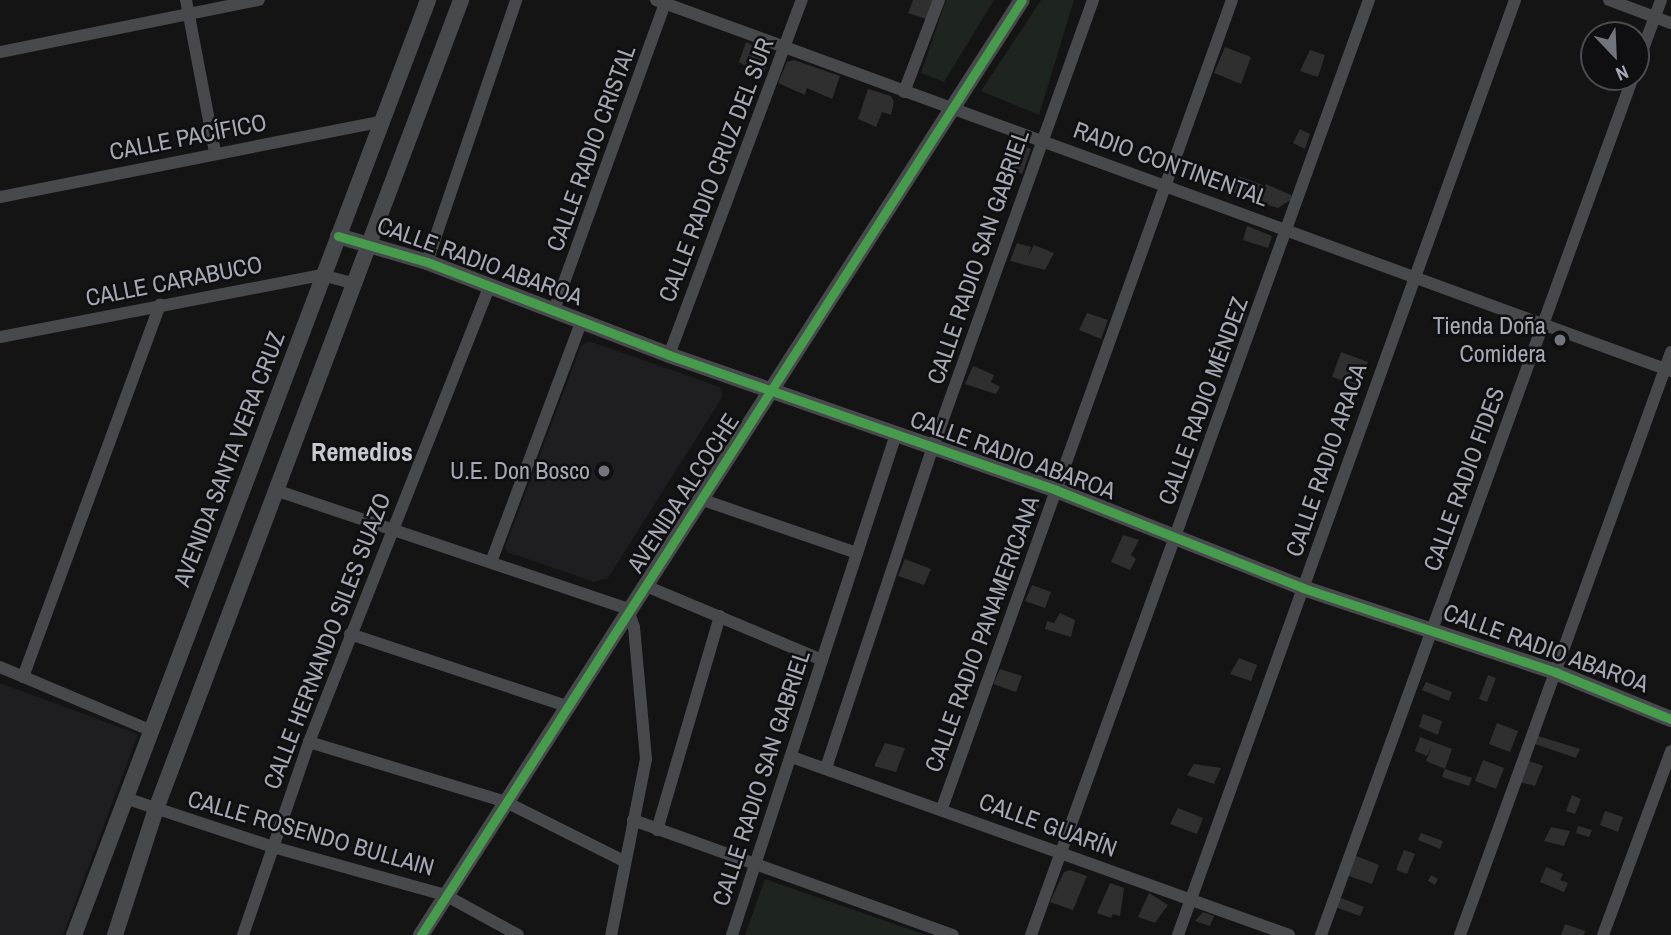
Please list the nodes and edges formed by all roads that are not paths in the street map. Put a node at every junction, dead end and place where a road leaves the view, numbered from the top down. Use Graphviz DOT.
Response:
graph roads {
  1 [pos="186,0"];
  2 [pos="259,0"];
  3 [pos="428,0"];
  4 [pos="461,0"];
  5 [pos="516,0"];
  6 [pos="802,0"];
  7 [pos="939,0"];
  8 [pos="1022,0"];
  9 [pos="1093,0"];
  10 [pos="1232,0"];
  11 [pos="1369,0"];
  12 [pos="1515,0"];
  13 [pos="1609,0"];
  14 [pos="1661,0"];
  15 [pos="662,1"];
  16 [pos="189,15"];
  17 [pos="1655,17"];
  18 [pos="1671,23"];
  19 [pos="1650,30"];
  20 [pos="785,47"];
  21 [pos="0,52"];
  22 [pos="1628,91"];
  23 [pos="904,92"];
  24 [pos="954,106"];
  25 [pos="384,121"];
  26 [pos="1041,139"];
  27 [pos="215,152"];
  28 [pos="1164,183"];
  29 [pos="0,197"];
  30 [pos="1288,229"];
  31 [pos="338,236"];
  32 [pos="370,244"];
  33 [pos="427,262"];
  34 [pos="322,275"];
  35 [pos="1413,276"];
  36 [pos="356,284"];
  37 [pos="489,287"];
  38 [pos="160,304"];
  39 [pos="554,310"];
  40 [pos="580,322"];
  41 [pos="1542,324"];
  42 [pos="0,337"];
  43 [pos="1671,352"];
  44 [pos="669,355"];
  45 [pos="1668,370"];
  46 [pos="771,392"];
  47 [pos="896,434"];
  48 [pos="933,447"];
  49 [pos="1056,490"];
  50 [pos="278,491"];
  51 [pos="703,500"];
  52 [pos="390,529"];
  53 [pos="1176,536"];
  54 [pos="857,554"];
  55 [pos="491,562"];
  56 [pos="646,586"];
  57 [pos="1303,588"];
  58 [pos="628,608"];
  59 [pos="720,616"];
  60 [pos="1431,631"];
  61 [pos="350,634"];
  62 [pos="822,660"];
  63 [pos="0,667"];
  64 [pos="1555,672"];
  65 [pos="23,677"];
  66 [pos="566,706"];
  67 [pos="1671,719"];
  68 [pos="152,731"];
  69 [pos="309,742"];
  70 [pos="1671,751"];
  71 [pos="792,757"];
  72 [pos="826,768"];
  73 [pos="125,798"];
  74 [pos="506,802"];
  75 [pos="942,808"];
  76 [pos="156,809"];
  77 [pos="632,820"];
  78 [pos="657,830"];
  79 [pos="273,847"];
  80 [pos="1062,851"];
  81 [pos="624,861"];
  82 [pos="755,864"];
  83 [pos="445,895"];
  84 [pos="1191,901"];
  85 [pos="74,935"];
  86 [pos="115,935"];
  87 [pos="243,935"];
  88 [pos="421,935"];
  89 [pos="518,935"];
  90 [pos="611,935"];
  91 [pos="732,935"];
  92 [pos="953,935"];
  93 [pos="1031,935"];
  94 [pos="1178,935"];
  95 [pos="1289,935"];
  96 [pos="1321,935"];
  97 [pos="1461,935"];
  98 [pos="1603,935"];
  1 -- 16 [label="street"];
  2 -- 16 [label="street"];
  3 -- 25 [label="street, AVENIDA SANTA VERA CRUZ"];
  4 -- 32 [label="street"];
  5 -- 33 [label="street"];
  6 -- 20 [label="street, CALLE RADIO CRUZ DEL SUR"];
  7 -- 23 [label="street"];
  8 -- 24 [label="street, AVENIDA ALCOCHE"];
  9 -- 26 [label="street, CALLE RADIO SAN GABRIEL"];
  10 -- 28 [label="street, CALLE RADIO PANAMERICANA"];
  11 -- 30 [label="street, CALLE RADIO MÉNDEZ"];
  12 -- 35 [label="street, CALLE RADIO ARACA"];
  13 -- 17 [label="street"];
  14 -- 17 [label="street"];
  15 -- 20 [label="street, RADIO CONTINENTAL"];
  15 -- 39 [label="street, CALLE RADIO CRISTAL"];
  16 -- 21 [label="street"];
  16 -- 27 [label="street"];
  17 -- 18 [label="street"];
  17 -- 19 [label="street"];
  20 -- 23 [label="street, RADIO CONTINENTAL"];
  20 -- 44 [label="street, CALLE RADIO CRUZ DEL SUR"];
  22 -- 41 [label="street, CALLE RADIO FIDES"];
  23 -- 24 [label="street, RADIO CONTINENTAL"];
  24 -- 26 [label="street, RADIO CONTINENTAL"];
  24 -- 46 [label="street, AVENIDA ALCOCHE"];
  25 -- 27 [label="street, CALLE PACÍFICO"];
  25 -- 31 [label="street, AVENIDA SANTA VERA CRUZ"];
  26 -- 28 [label="street, RADIO CONTINENTAL"];
  26 -- 48 [label="street, CALLE RADIO SAN GABRIEL"];
  27 -- 29 [label="street, CALLE PACÍFICO"];
  28 -- 30 [label="street, RADIO CONTINENTAL"];
  28 -- 49 [label="street, CALLE RADIO PANAMERICANA"];
  30 -- 35 [label="street, RADIO CONTINENTAL"];
  30 -- 53 [label="street, CALLE RADIO MÉNDEZ"];
  31 -- 32 [label="street, CALLE RADIO ABAROA"];
  31 -- 34 [label="street, AVENIDA SANTA VERA CRUZ"];
  32 -- 33 [label="street, CALLE RADIO ABAROA"];
  32 -- 36 [label="street"];
  33 -- 37 [label="street, CALLE RADIO ABAROA"];
  34 -- 36 [label="street, CALLE CARABUCO"];
  34 -- 38 [label="street, CALLE CARABUCO"];
  34 -- 68 [label="street, AVENIDA SANTA VERA CRUZ"];
  35 -- 41 [label="street, RADIO CONTINENTAL"];
  35 -- 57 [label="street, CALLE RADIO ARACA"];
  36 -- 50 [label="street"];
  37 -- 39 [label="street, CALLE RADIO ABAROA"];
  37 -- 52 [label="street, CALLE HERNANDO SILES SUAZO"];
  38 -- 42 [label="street, CALLE CARABUCO"];
  38 -- 65 [label="street"];
  39 -- 40 [label="street, CALLE RADIO ABAROA"];
  40 -- 44 [label="street, CALLE RADIO ABAROA"];
  40 -- 55 [label="street"];
  41 -- 45 [label="street, RADIO CONTINENTAL"];
  41 -- 60 [label="street, CALLE RADIO FIDES"];
  43 -- 45 [label="street"];
  44 -- 46 [label="street, CALLE RADIO ABAROA"];
  45 -- 64 [label="street"];
  46 -- 47 [label="street, CALLE RADIO ABAROA"];
  46 -- 51 [label="street, AVENIDA ALCOCHE"];
  47 -- 48 [label="street, CALLE RADIO ABAROA"];
  47 -- 54 [label="street, CALLE RADIO SAN GABRIEL"];
  48 -- 49 [label="street, CALLE RADIO ABAROA"];
  48 -- 72 [label="street, CALLE RADIO SAN GABRIEL"];
  49 -- 53 [label="street, CALLE RADIO ABAROA"];
  49 -- 75 [label="street, CALLE RADIO PANAMERICANA"];
  50 -- 52 [label="street"];
  50 -- 76 [label="street"];
  51 -- 54 [label="street"];
  51 -- 56 [label="street, AVENIDA ALCOCHE"];
  52 -- 55 [label="street"];
  52 -- 61 [label="street, CALLE HERNANDO SILES SUAZO"];
  53 -- 57 [label="street, CALLE RADIO ABAROA"];
  53 -- 80 [label="street, CALLE RADIO MÉNDEZ"];
  54 -- 62 [label="street, CALLE RADIO SAN GABRIEL"];
  55 -- 58 [label="street"];
  56 -- 58 [label="street, AVENIDA ALCOCHE"];
  56 -- 59 [label="street"];
  57 -- 60 [label="street, CALLE RADIO ABAROA"];
  57 -- 84 [label="street, CALLE RADIO ARACA"];
  58 -- 66 [label="street, AVENIDA ALCOCHE"];
  58 -- 77 [label="street"];
  59 -- 62 [label="street"];
  59 -- 78 [label="street"];
  60 -- 64 [label="street, CALLE RADIO ABAROA"];
  60 -- 96 [label="street, CALLE RADIO FIDES"];
  61 -- 66 [label="street"];
  61 -- 69 [label="street, CALLE HERNANDO SILES SUAZO"];
  62 -- 71 [label="street, CALLE RADIO SAN GABRIEL"];
  63 -- 65 [label="street"];
  64 -- 67 [label="street, CALLE RADIO ABAROA"];
  64 -- 97 [label="street"];
  65 -- 68 [label="street"];
  66 -- 74 [label="street, AVENIDA ALCOCHE"];
  68 -- 73 [label="street, AVENIDA SANTA VERA CRUZ"];
  69 -- 74 [label="street"];
  69 -- 79 [label="street, CALLE HERNANDO SILES SUAZO"];
  70 -- 98 [label="street"];
  71 -- 72 [label="street, CALLE GUARÍN"];
  71 -- 82 [label="street, CALLE RADIO SAN GABRIEL"];
  72 -- 75 [label="street, CALLE GUARÍN"];
  73 -- 76 [label="street, CALLE ROSENDO BULLAIN"];
  73 -- 85 [label="street, AVENIDA SANTA VERA CRUZ"];
  74 -- 81 [label="street"];
  74 -- 83 [label="street, AVENIDA ALCOCHE"];
  75 -- 80 [label="street, CALLE GUARÍN"];
  76 -- 79 [label="street, CALLE ROSENDO BULLAIN"];
  76 -- 86 [label="street"];
  77 -- 78 [label="street"];
  77 -- 81 [label="street"];
  78 -- 82 [label="street"];
  79 -- 83 [label="street, CALLE ROSENDO BULLAIN"];
  79 -- 87 [label="street, CALLE HERNANDO SILES SUAZO"];
  80 -- 84 [label="street, CALLE GUARÍN"];
  80 -- 93 [label="street, CALLE RADIO MÉNDEZ"];
  81 -- 90 [label="street"];
  82 -- 91 [label="street, CALLE RADIO SAN GABRIEL"];
  82 -- 92 [label="street"];
  83 -- 88 [label="street, AVENIDA ALCOCHE"];
  83 -- 89 [label="street, CALLE ROSENDO BULLAIN"];
  84 -- 94 [label="street, CALLE RADIO ARACA"];
  84 -- 95 [label="street, CALLE GUARÍN"];
}
